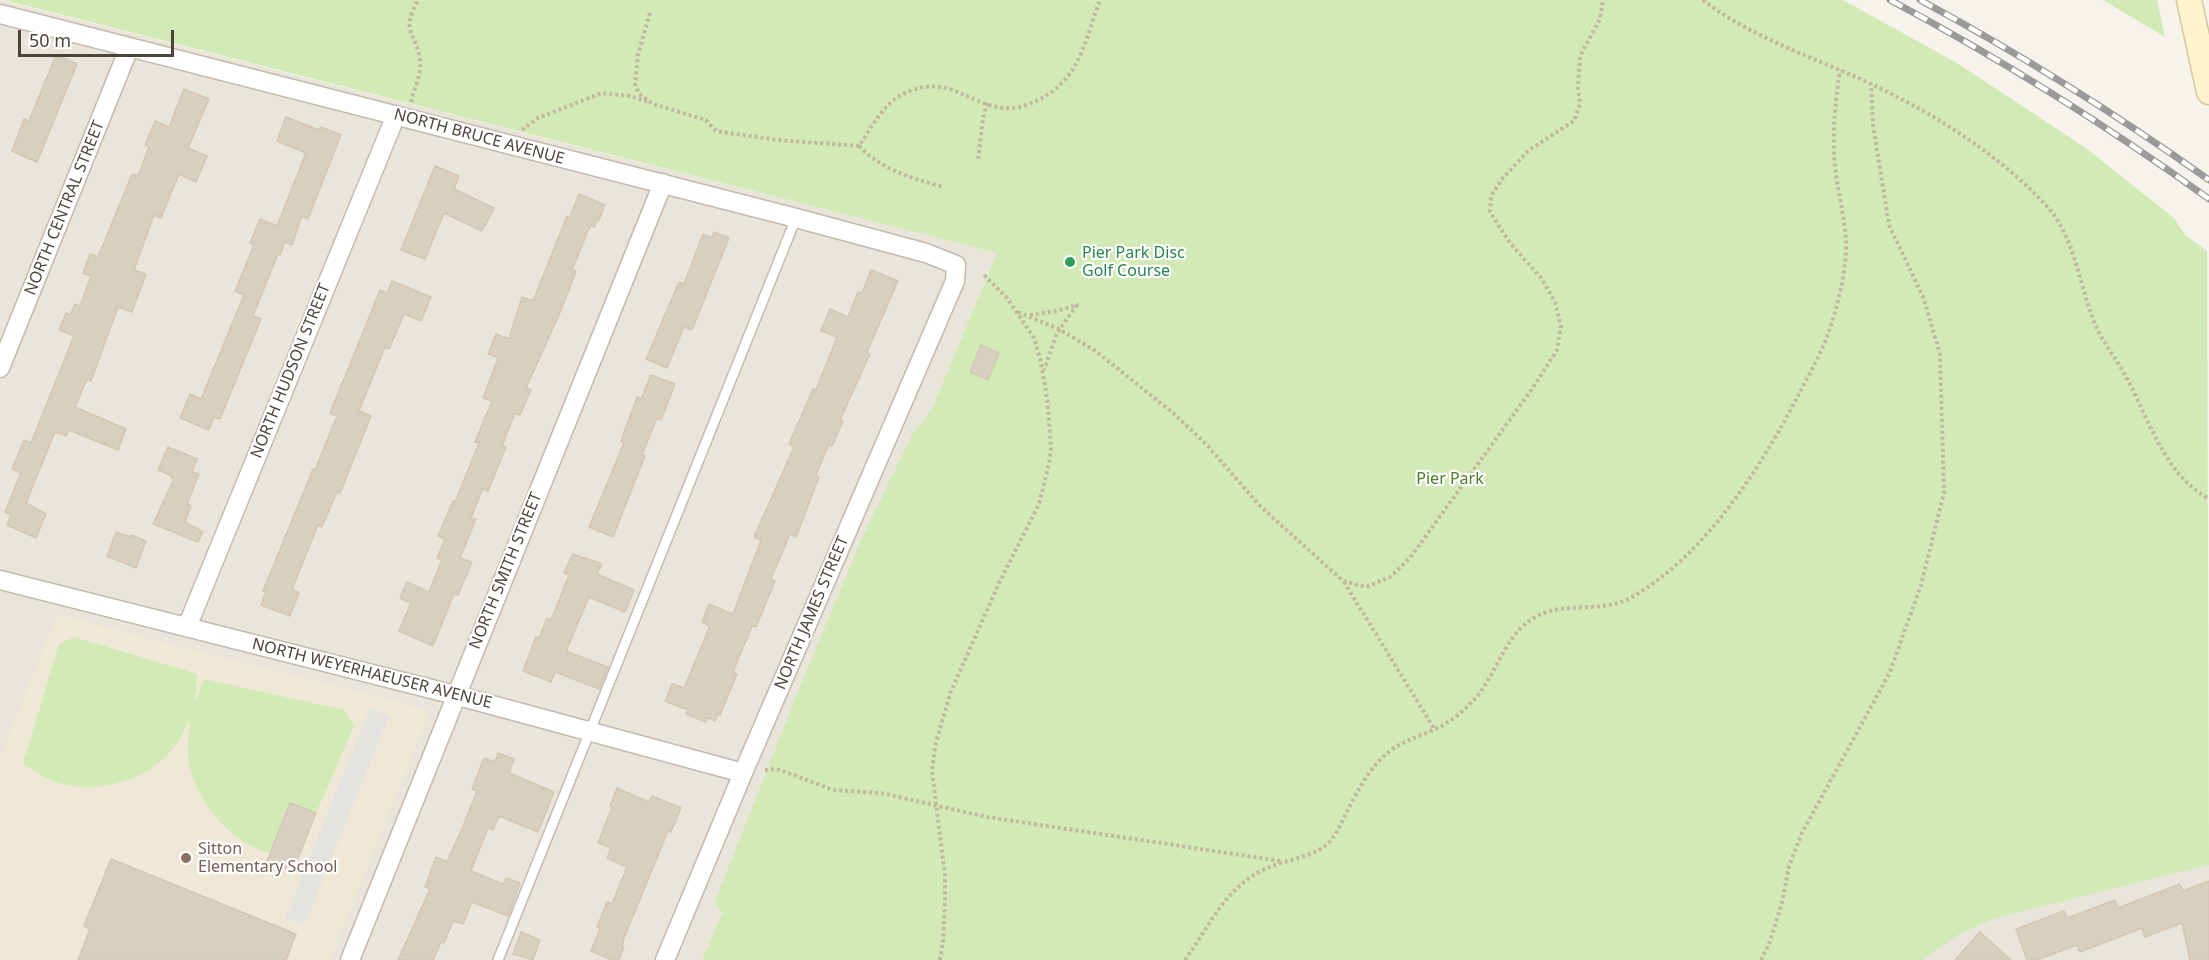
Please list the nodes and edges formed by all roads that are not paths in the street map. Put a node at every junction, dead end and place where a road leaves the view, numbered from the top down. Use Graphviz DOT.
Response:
graph roads {
  1 [pos="2189,0"];
  2 [pos="0,14"];
  3 [pos="129,48"];
  4 [pos="2209,92"];
  5 [pos="401,116"];
  6 [pos="663,183"];
  7 [pos="796,218"];
  8 [pos="956,265"];
  9 [pos="0,368"];
  10 [pos="0,580"];
  11 [pos="187,627"];
  12 [pos="455,695"];
  13 [pos="590,731"];
  14 [pos="743,772"];
  15 [pos="350,960"];
  16 [pos="498,960"];
  17 [pos="665,960"];
  1 -- 4 [label="main road"];
  2 -- 3 [label="street, NORTH BRUCE AVENUE"];
  3 -- 5 [label="street, NORTH BRUCE AVENUE"];
  3 -- 9 [label="street, NORTH CENTRAL STREET"];
  5 -- 6 [label="street, NORTH BRUCE AVENUE"];
  5 -- 11 [label="street, NORTH HUDSON STREET"];
  6 -- 7 [label="street, NORTH BRUCE AVENUE"];
  6 -- 12 [label="street, NORTH SMITH STREET"];
  7 -- 8 [label="street, NORTH BRUCE AVENUE"];
  7 -- 13 [label="lane"];
  8 -- 14 [label="street, NORTH JAMES STREET"];
  10 -- 11 [label="street, NORTH WEYERHAEUSER AVENUE"];
  11 -- 12 [label="street, NORTH WEYERHAEUSER AVENUE"];
  12 -- 13 [label="street, NORTH WEYERHAEUSER AVENUE"];
  12 -- 15 [label="street, NORTH SMITH STREET"];
  13 -- 14 [label="street, NORTH WEYERHAEUSER AVENUE"];
  13 -- 16 [label="lane"];
  14 -- 17 [label="street, NORTH JAMES STREET"];
}
